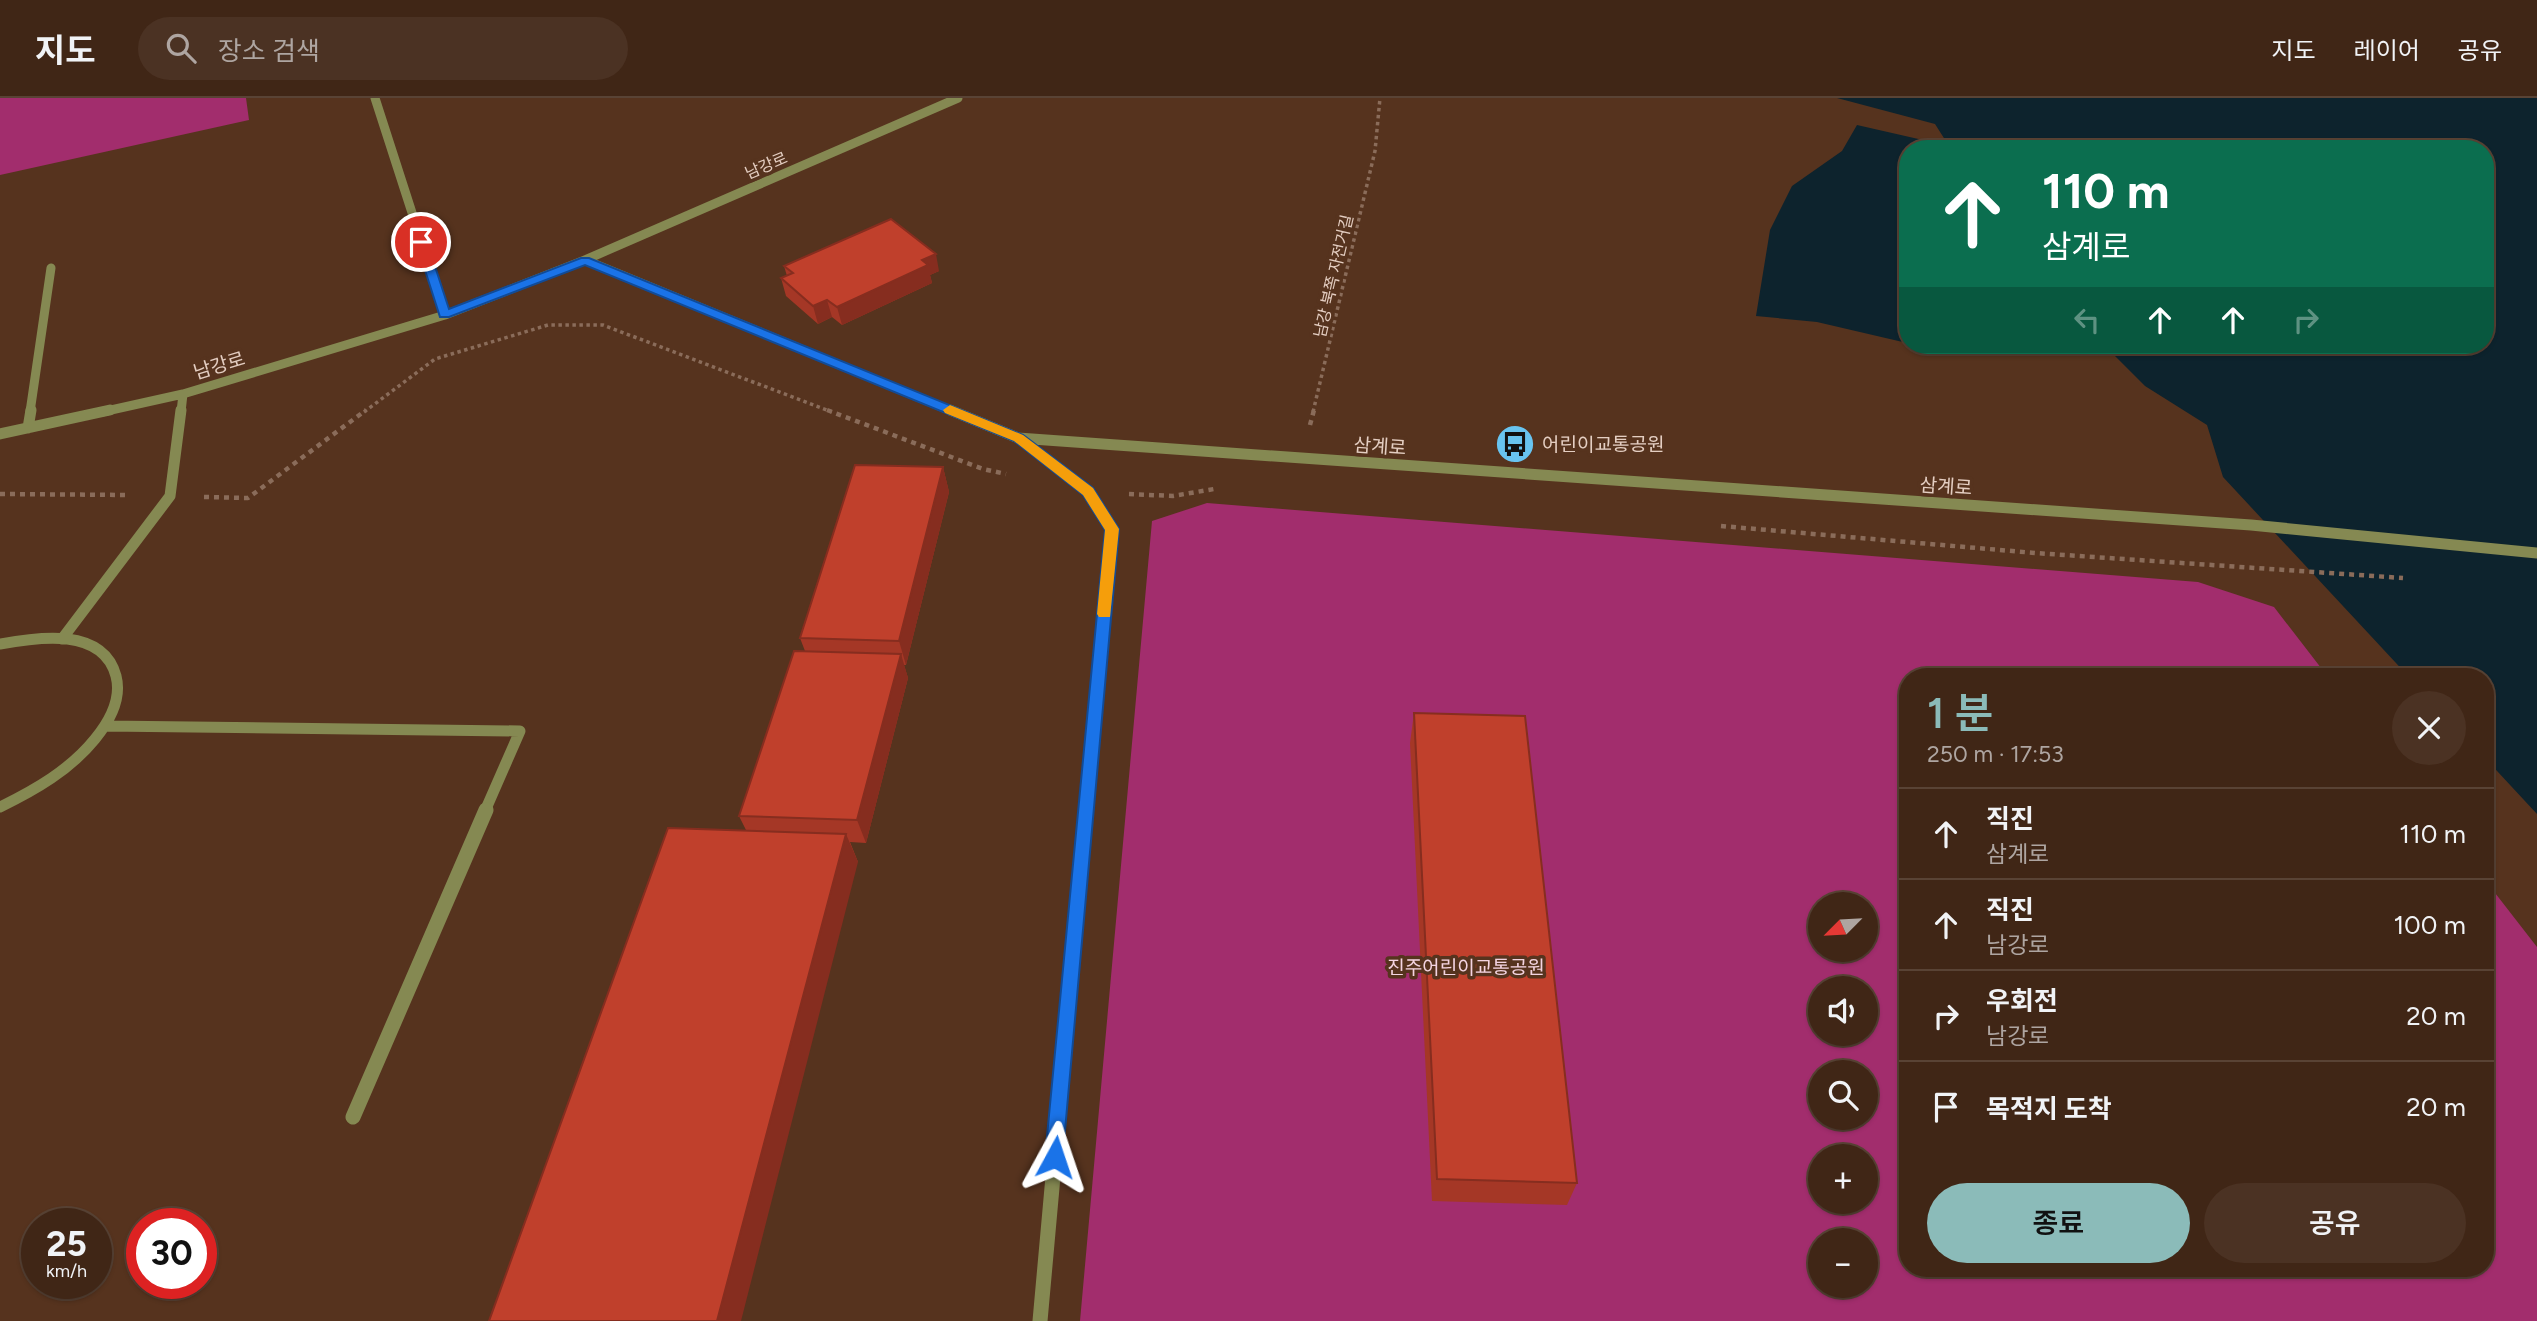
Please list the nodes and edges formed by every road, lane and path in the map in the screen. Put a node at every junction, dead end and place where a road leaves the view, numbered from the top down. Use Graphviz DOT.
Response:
graph roads {
  1 [pos="374,98"];
  2 [pos="958,98"];
  3 [pos="1380,98"];
  4 [pos="585,260"];
  5 [pos="51,268"];
  6 [pos="445,314"];
  7 [pos="183,394"];
  8 [pos="28,428"];
  9 [pos="0,434"];
  10 [pos="1018,438"];
  11 [pos="1300,458"];
  12 [pos="2537,554"];
  13 [pos="62,639"];
  14 [pos="0,643"];
  15 [pos="106,726"];
  16 [pos="0,807"];
  17 [pos="353,1117"];
  18 [pos="1040,1321"];
  1 -- 6 [label="street"];
  2 -- 4 [label="street, 남강로"];
  3 -- 11 [label="path, 남강 북쪽 자전거길"];
  4 -- 6 [label="street, 남강로"];
  4 -- 10 [label="street, 삼계로"];
  5 -- 8 [label="street"];
  6 -- 7 [label="street, 남강로"];
  7 -- 8 [label="street, 남강로"];
  7 -- 13 [label="street"];
  8 -- 9 [label="street, 남강로"];
  10 -- 11 [label="street, 삼계로"];
  10 -- 18 [label="street"];
  11 -- 12 [label="street, 삼계로"];
  13 -- 14 [label="street"];
  13 -- 15 [label="street"];
  15 -- 16 [label="street"];
  15 -- 17 [label="street"];
}
